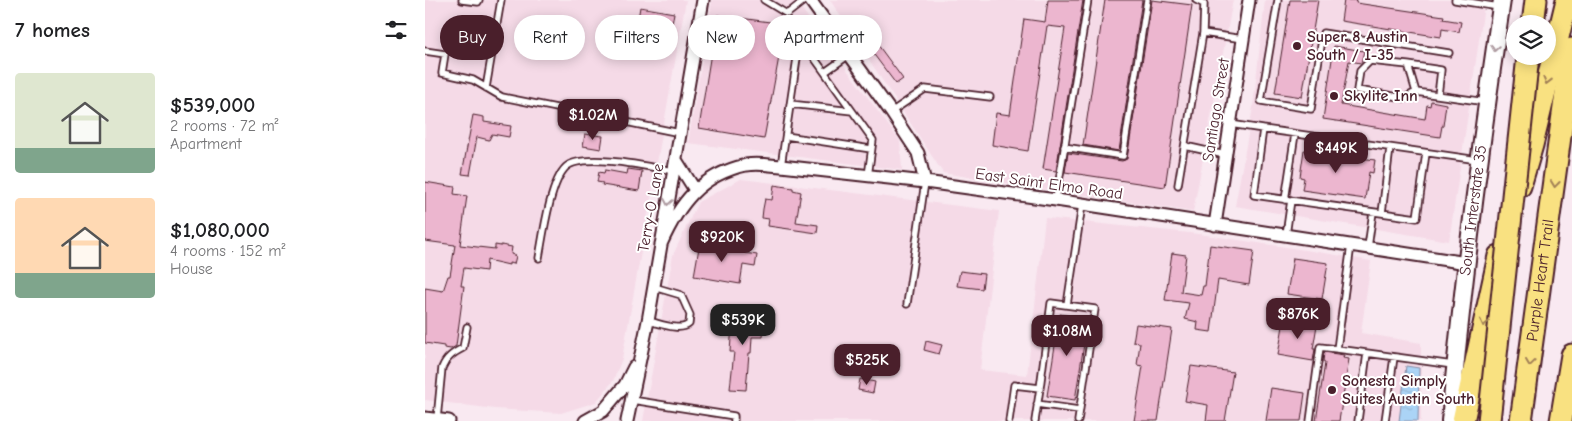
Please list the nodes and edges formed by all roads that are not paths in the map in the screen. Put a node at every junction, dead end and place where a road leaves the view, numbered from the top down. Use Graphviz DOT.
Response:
graph roads {
  1 [pos="462,0"];
  2 [pos="479,0"];
  3 [pos="501,0"];
  4 [pos="703,0"];
  5 [pos="764,0"];
  6 [pos="805,0"];
  7 [pos="809,0"];
  8 [pos="1088,0"];
  9 [pos="1147,0"];
  10 [pos="1195,0"];
  11 [pos="1249,0"];
  12 [pos="1278,0"];
  13 [pos="1456,0"];
  14 [pos="1525,0"];
  15 [pos="1536,0"];
  16 [pos="1567,0"];
  17 [pos="1501,4"];
  18 [pos="820,15"];
  19 [pos="1526,15"];
  20 [pos="1534,15"];
  21 [pos="1203,33"];
  22 [pos="1243,40"];
  23 [pos="1572,49"];
  24 [pos="425,51"];
  25 [pos="1449,53"];
  26 [pos="842,60"];
  27 [pos="854,60"];
  28 [pos="1408,65"];
  29 [pos="1527,65"];
  30 [pos="825,72"];
  31 [pos="487,88"];
  32 [pos="1416,92"];
  33 [pos="1438,95"];
  34 [pos="990,97"];
  35 [pos="1486,102"];
  36 [pos="790,104"];
  37 [pos="852,111"];
  38 [pos="891,112"];
  39 [pos="1230,124"];
  40 [pos="1263,129"];
  41 [pos="680,133"];
  42 [pos="1295,134"];
  43 [pos="785,136"];
  44 [pos="1185,146"];
  45 [pos="1065,147"];
  46 [pos="1390,148"];
  47 [pos="871,149"];
  48 [pos="1426,153"];
  49 [pos="1225,155"];
  50 [pos="1480,160"];
  51 [pos="675,165"];
  52 [pos="781,166"];
  53 [pos="868,176"];
  54 [pos="925,182"];
  55 [pos="1178,185"];
  56 [pos="695,190"];
  57 [pos="1056,200"];
  58 [pos="1288,200"];
  59 [pos="1082,205"];
  60 [pos="1373,212"];
  61 [pos="1382,213"];
  62 [pos="1215,225"];
  63 [pos="1286,236"];
  64 [pos="661,244"];
  65 [pos="1351,245"];
  66 [pos="1368,247"];
  67 [pos="539,258"];
  68 [pos="1467,262"];
  69 [pos="653,287"];
  70 [pos="907,304"];
  71 [pos="1067,305"];
  72 [pos="648,320"];
  73 [pos="467,327"];
  74 [pos="1337,349"];
  75 [pos="642,350"];
  76 [pos="1367,353"];
  77 [pos="1572,355"];
  78 [pos="1394,357"];
  79 [pos="1455,365"];
  80 [pos="1039,388"];
  81 [pos="632,400"];
  82 [pos="1037,404"];
  83 [pos="1079,410"];
  84 [pos="606,416"];
  85 [pos="431,418"];
  86 [pos="449,421"];
  87 [pos="585,421"];
  88 [pos="627,421"];
  89 [pos="734,421"];
  90 [pos="1009,421"];
  91 [pos="1035,421"];
  92 [pos="1078,421"];
  93 [pos="1310,421"];
  94 [pos="1358,421"];
  95 [pos="1385,421"];
  96 [pos="1450,421"];
  97 [pos="1463,421"];
  98 [pos="1489,421"];
  99 [pos="1521,421"];
  100 [pos="1561,421"];
  1 -- 2 [label="lane"];
  3 -- 31 [label="lane"];
  4 -- 41 [label="street, Terry-O Lane"];
  5 -- 6 [label="lane"];
  7 -- 18 [label="street"];
  8 -- 45 [label="lane"];
  9 -- 45 [label="lane"];
  10 -- 21 [label="lane"];
  11 -- 22 [label="street, Santiago Street"];
  12 -- 25 [label="lane"];
  13 -- 17 [label="lane"];
  14 -- 19 [label="highway"];
  15 -- 20 [label="highway"];
  16 -- 97 [label="highway, one-way"];
  17 -- 35 [label="main road, South Interstate 35, one-way"];
  21 -- 22 [label="lane"];
  21 -- 44 [label="lane"];
  22 -- 39 [label="street, Santiago Street"];
  23 -- 99 [label="highway, Purple Heart Trail, one-way"];
  24 -- 31 [label="lane"];
  26 -- 30 [label="lane"];
  27 -- 38 [label="street"];
  28 -- 32 [label="lane"];
  28 -- 32 [label="lane"];
  28 -- 33 [label="lane"];
  29 -- 98 [label="highway, bridge"];
  30 -- 36 [label="lane"];
  30 -- 37 [label="lane"];
  31 -- 41 [label="lane"];
  32 -- 33 [label="lane"];
  33 -- 35 [label="lane"];
  34 -- 38 [label="lane"];
  35 -- 50 [label="main road, South Interstate 35"];
  36 -- 37 [label="lane"];
  36 -- 43 [label="lane"];
  37 -- 47 [label="lane"];
  38 -- 54 [label="street"];
  39 -- 40 [label="lane"];
  39 -- 49 [label="street, Santiago Street"];
  40 -- 42 [label="lane"];
  40 -- 58 [label="lane"];
  41 -- 51 [label="street, Terry-O Lane"];
  42 -- 46 [label="lane"];
  42 -- 58 [label="lane"];
  43 -- 47 [label="lane"];
  43 -- 52 [label="lane"];
  44 -- 49 [label="lane"];
  44 -- 55 [label="lane"];
  45 -- 57 [label="lane"];
  46 -- 48 [label="lane"];
  46 -- 61 [label="lane"];
  47 -- 53 [label="lane"];
  48 -- 50 [label="lane"];
  48 -- 61 [label="lane"];
  49 -- 62 [label="street, Santiago Street"];
  50 -- 68 [label="main road, South Interstate 35"];
  51 -- 56 [label="street"];
  51 -- 64 [label="street, Terry-O Lane, one-way"];
  51 -- 67 [label="lane"];
  52 -- 53 [label="street, East Saint Elmo Road"];
  52 -- 56 [label="street, East Saint Elmo Road"];
  53 -- 54 [label="street, East Saint Elmo Road"];
  54 -- 57 [label="street, East Saint Elmo Road"];
  54 -- 70 [label="lane"];
  56 -- 64 [label="street, East Saint Elmo Road"];
  57 -- 59 [label="street, East Saint Elmo Road"];
  58 -- 60 [label="lane"];
  58 -- 63 [label="lane"];
  59 -- 62 [label="street, East Saint Elmo Road"];
  59 -- 71 [label="lane"];
  60 -- 61 [label="lane"];
  60 -- 66 [label="lane"];
  62 -- 63 [label="street, East Saint Elmo Road"];
  63 -- 65 [label="street, East Saint Elmo Road"];
  64 -- 69 [label="street, Terry-O Lane"];
  65 -- 66 [label="street, East Saint Elmo Road"];
  65 -- 74 [label="lane"];
  66 -- 68 [label="street, East Saint Elmo Road"];
  68 -- 79 [label="main road, South Interstate 35"];
  69 -- 72 [label="street, Terry-O Lane"];
  69 -- 72 [label="lane"];
  71 -- 80 [label="lane"];
  71 -- 83 [label="lane"];
  72 -- 75 [label="street, Terry-O Lane"];
  73 -- 85 [label="lane"];
  74 -- 76 [label="lane"];
  74 -- 93 [label="lane"];
  75 -- 81 [label="street, Terry-O Lane"];
  75 -- 84 [label="street"];
  76 -- 78 [label="lane"];
  76 -- 94 [label="lane"];
  77 -- 100 [label="highway"];
  78 -- 79 [label="lane"];
  78 -- 95 [label="lane"];
  79 -- 96 [label="main road, South Interstate 35"];
  80 -- 82 [label="lane"];
  80 -- 90 [label="lane"];
  81 -- 88 [label="street, Terry-O Lane"];
  81 -- 89 [label="lane"];
  82 -- 83 [label="lane"];
  82 -- 91 [label="lane"];
  83 -- 92 [label="lane"];
  84 -- 87 [label="street"];
  85 -- 86 [label="street"];
}
